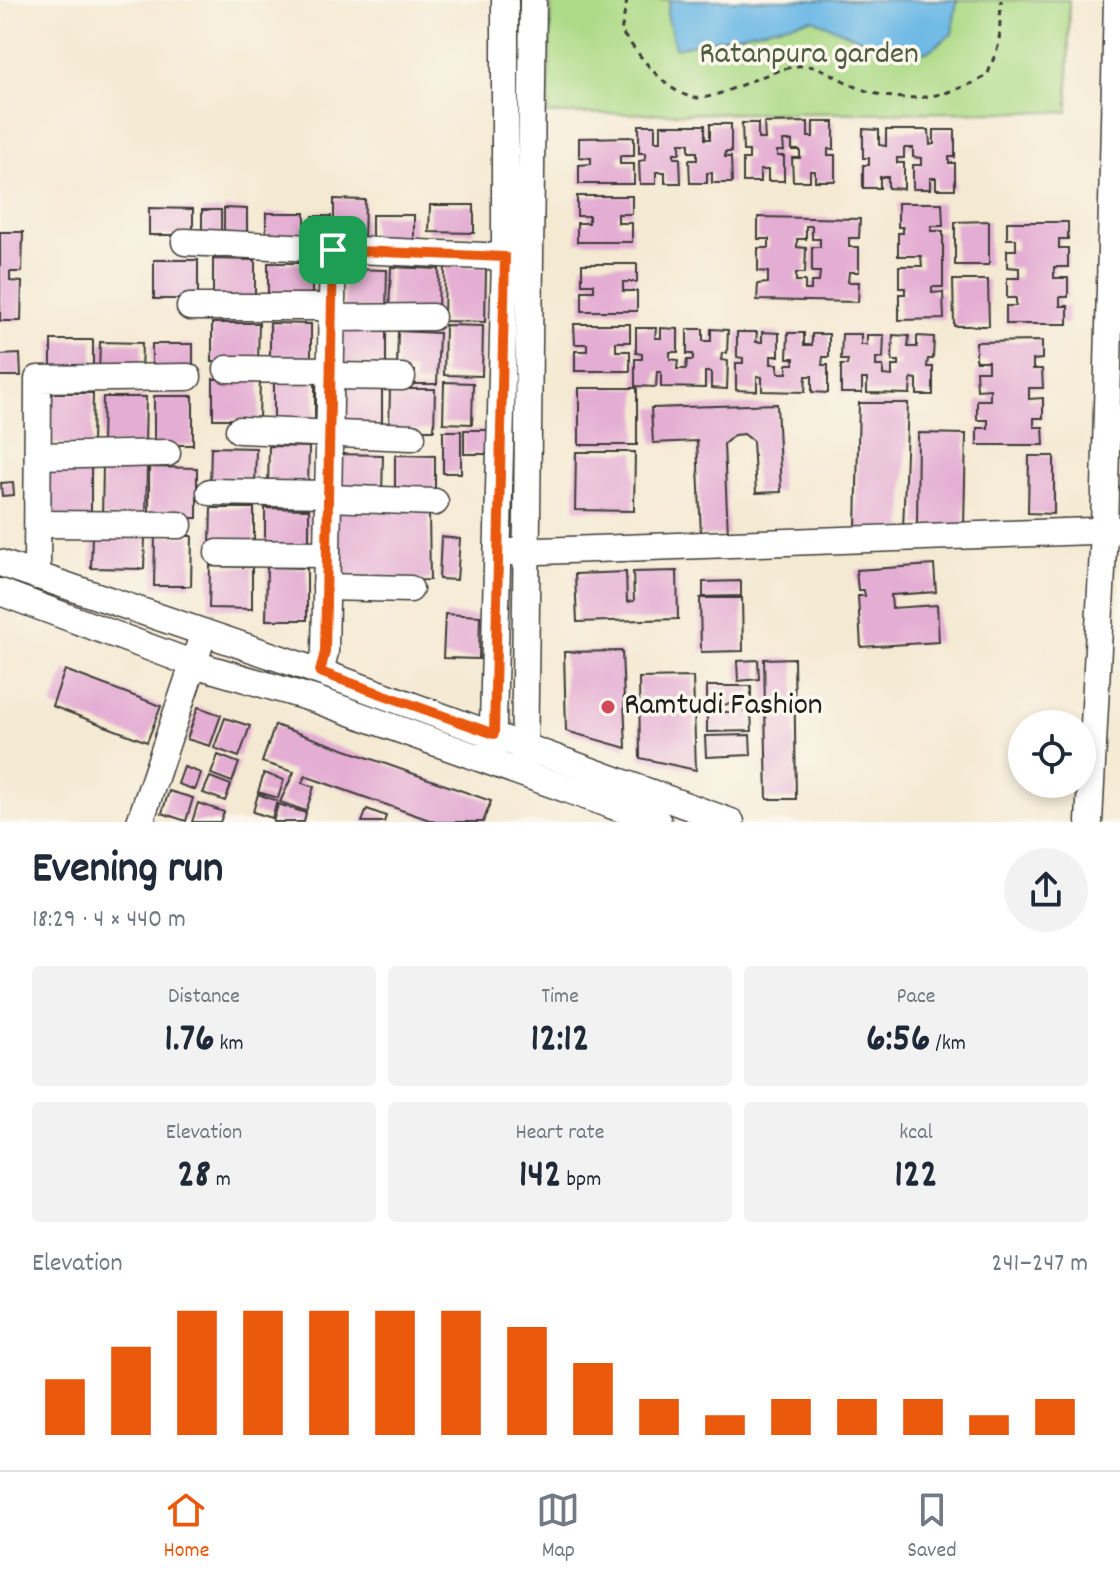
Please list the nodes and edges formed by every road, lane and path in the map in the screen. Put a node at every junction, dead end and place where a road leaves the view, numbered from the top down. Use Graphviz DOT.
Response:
graph roads {
  1 [pos="505,0"];
  2 [pos="533,0"];
  3 [pos="627,0"];
  4 [pos="1001,0"];
  5 [pos="1117,0"];
  6 [pos="185,242"];
  7 [pos="1116,245"];
  8 [pos="333,250"];
  9 [pos="505,257"];
  10 [pos="190,307"];
  11 [pos="332,312"];
  12 [pos="432,317"];
  13 [pos="227,369"];
  14 [pos="331,373"];
  15 [pos="188,377"];
  16 [pos="402,377"];
  17 [pos="1114,388"];
  18 [pos="239,430"];
  19 [pos="329,434"];
  20 [pos="412,437"];
  21 [pos="167,453"];
  22 [pos="38,456"];
  23 [pos="210,492"];
  24 [pos="328,496"];
  25 [pos="435,502"];
  26 [pos="38,524"];
  27 [pos="179,525"];
  28 [pos="1112,531"];
  29 [pos="498,552"];
  30 [pos="528,552"];
  31 [pos="218,553"];
  32 [pos="327,554"];
  33 [pos="0,563"];
  34 [pos="37,576"];
  35 [pos="326,587"];
  36 [pos="410,589"];
  37 [pos="0,592"];
  38 [pos="204,632"];
  39 [pos="194,664"];
  40 [pos="320,672"];
  41 [pos="494,734"];
  42 [pos="525,746"];
  43 [pos="492,762"];
  44 [pos="524,773"];
  45 [pos="140,822"];
  46 [pos="658,822"];
  47 [pos="731,822"];
  48 [pos="1089,822"];
  1 -- 9 [label="street"];
  2 -- 30 [label="street"];
  3 -- 4 [label="path"];
  5 -- 7 [label="street"];
  6 -- 8 [label="street"];
  7 -- 17 [label="street"];
  8 -- 9 [label="street"];
  8 -- 11 [label="street"];
  9 -- 29 [label="street"];
  10 -- 11 [label="street"];
  11 -- 12 [label="street"];
  11 -- 14 [label="street"];
  13 -- 14 [label="street"];
  14 -- 16 [label="street"];
  14 -- 19 [label="street"];
  15 -- 22 [label="street"];
  17 -- 28 [label="street"];
  18 -- 19 [label="street"];
  19 -- 20 [label="street"];
  19 -- 24 [label="street"];
  21 -- 22 [label="street"];
  22 -- 26 [label="street"];
  23 -- 24 [label="street"];
  24 -- 25 [label="street"];
  24 -- 32 [label="street"];
  26 -- 27 [label="street"];
  26 -- 34 [label="street"];
  28 -- 30 [label="street"];
  28 -- 48 [label="street"];
  29 -- 30 [label="street"];
  29 -- 41 [label="street"];
  30 -- 42 [label="street"];
  31 -- 32 [label="street"];
  32 -- 35 [label="street"];
  33 -- 34 [label="street"];
  34 -- 38 [label="street"];
  35 -- 36 [label="street"];
  35 -- 40 [label="street"];
  37 -- 39 [label="street"];
  38 -- 39 [label="street"];
  38 -- 40 [label="street"];
  39 -- 43 [label="street"];
  39 -- 45 [label="street"];
  40 -- 41 [label="street"];
  41 -- 42 [label="street"];
  41 -- 43 [label="street"];
  42 -- 44 [label="street"];
  42 -- 47 [label="street"];
  43 -- 44 [label="street"];
  44 -- 46 [label="street"];
}
